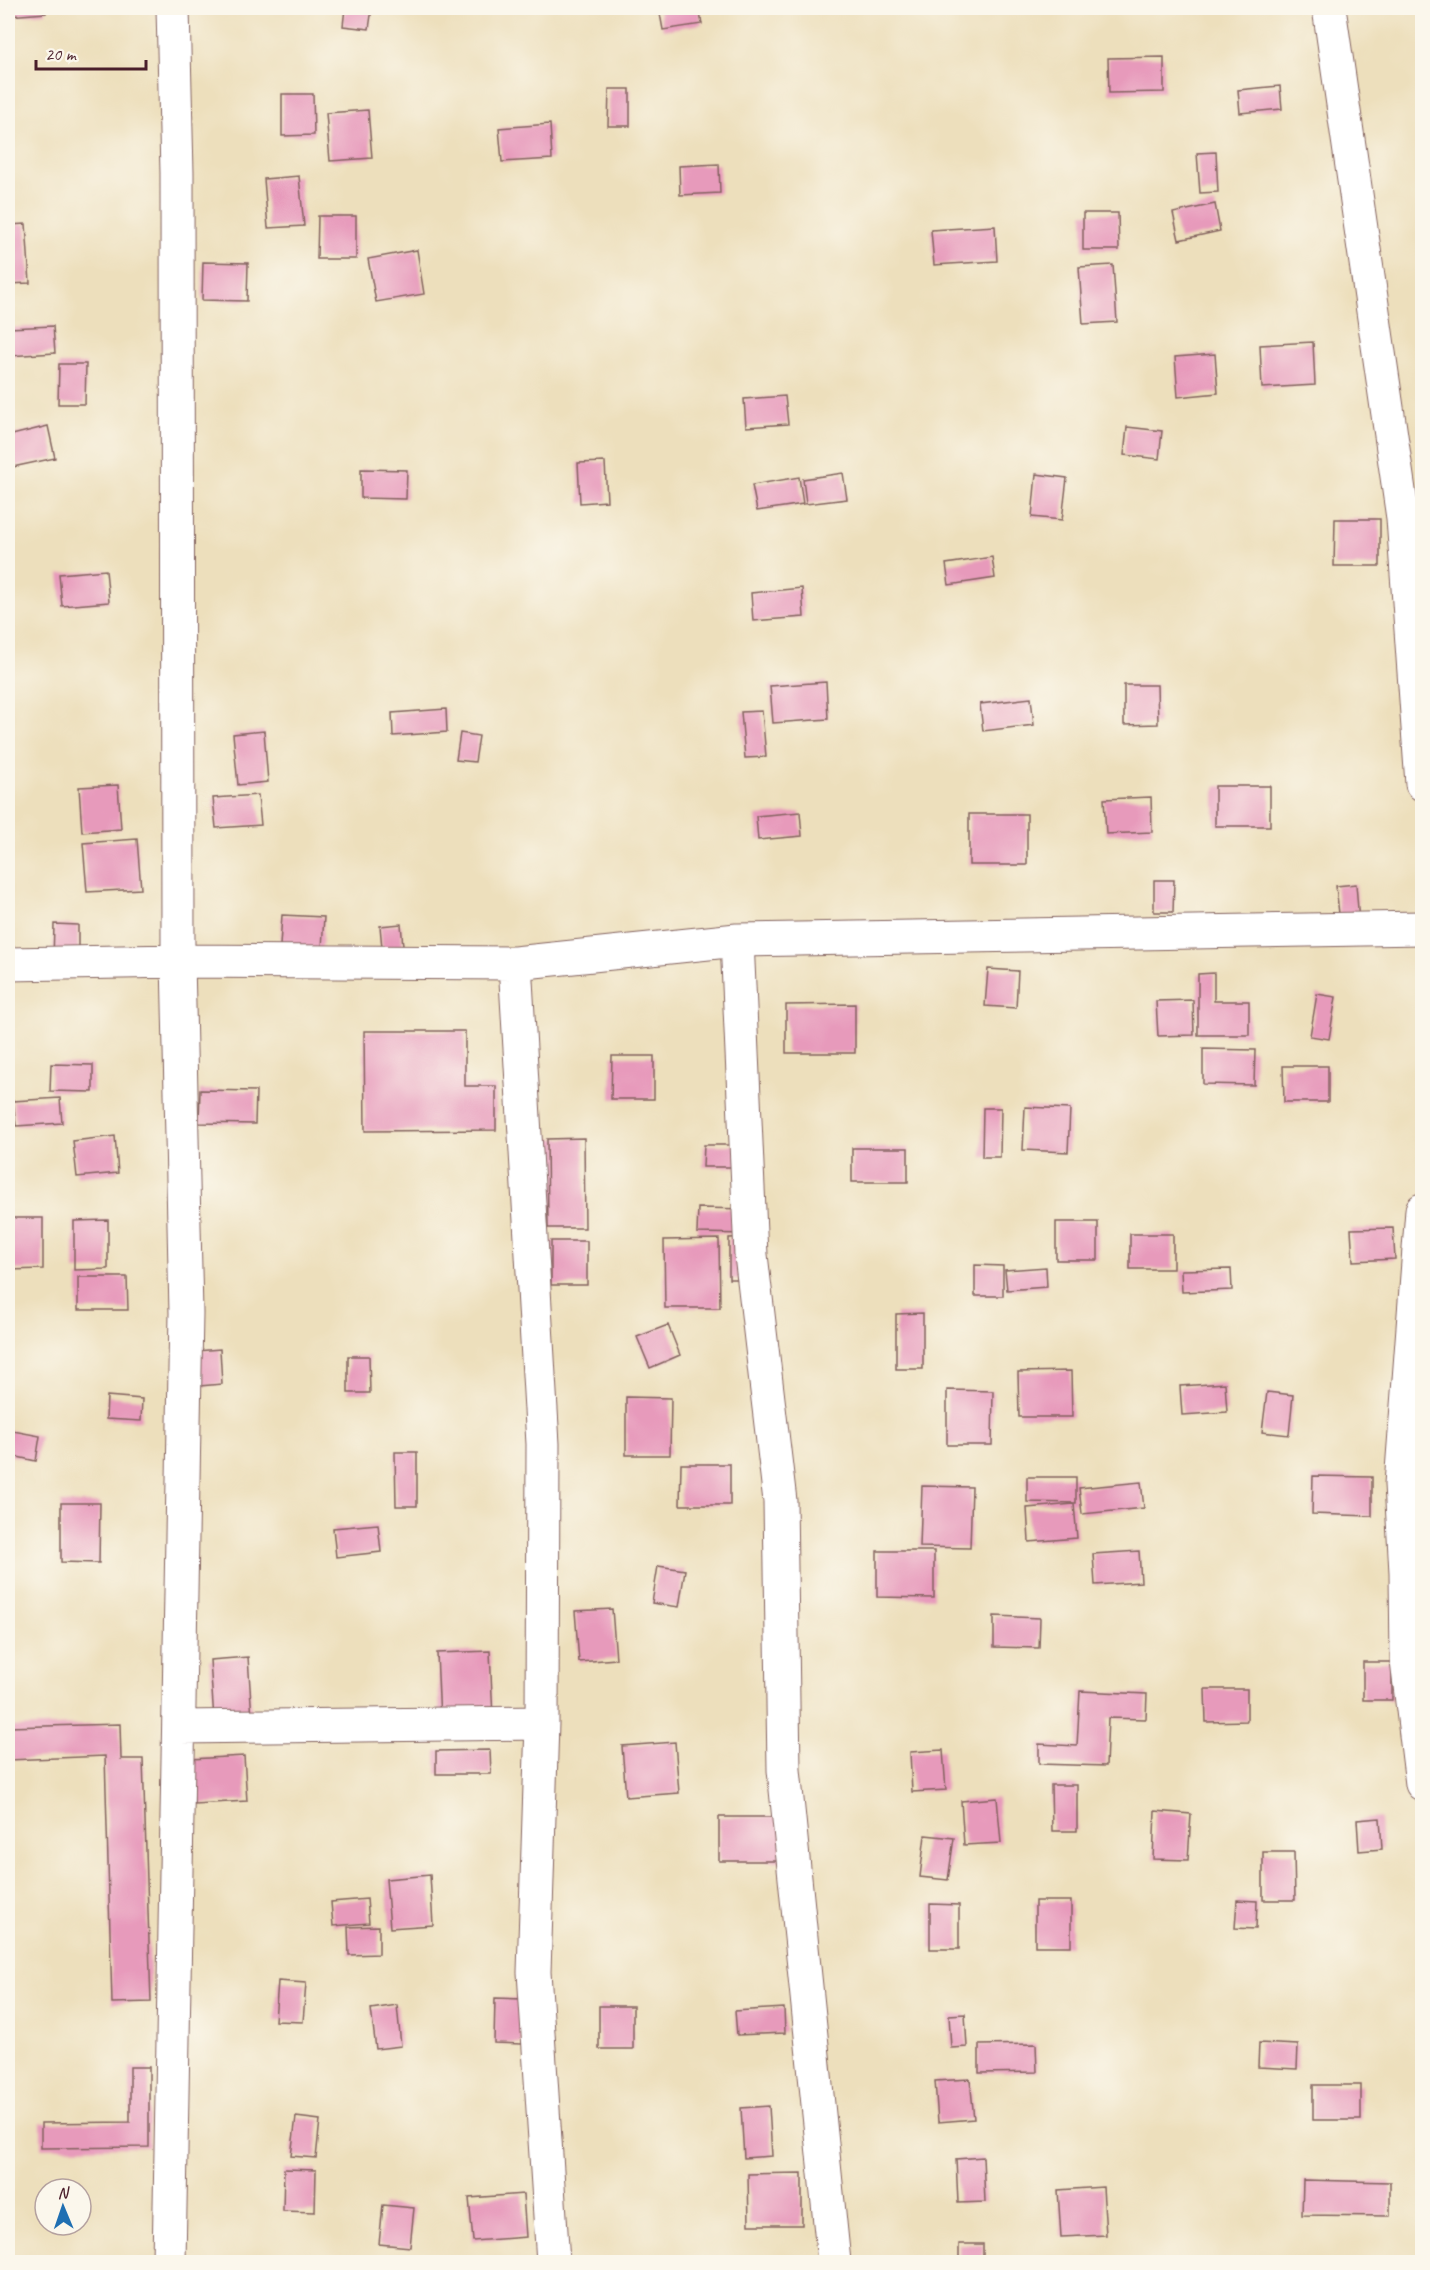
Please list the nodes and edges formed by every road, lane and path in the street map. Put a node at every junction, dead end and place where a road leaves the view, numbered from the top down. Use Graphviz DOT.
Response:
graph roads {
  1 [pos="173,8"];
  2 [pos="1329,8"];
  3 [pos="1422,784"];
  4 [pos="1422,928"];
  5 [pos="737,940"];
  6 [pos="178,961"];
  7 [pos="515,963"];
  8 [pos="8,964"];
  9 [pos="1422,1210"];
  10 [pos="542,1723"];
  11 [pos="180,1727"];
  12 [pos="1422,1784"];
  13 [pos="169,2262"];
  14 [pos="553,2262"];
  15 [pos="834,2262"];
  1 -- 6 [label="street"];
  2 -- 3 [label="street"];
  4 -- 5 [label="street"];
  5 -- 7 [label="street"];
  5 -- 15 [label="street"];
  6 -- 7 [label="street"];
  6 -- 8 [label="street"];
  6 -- 11 [label="street"];
  7 -- 10 [label="street"];
  9 -- 12 [label="street"];
  10 -- 11 [label="street"];
  10 -- 14 [label="street"];
  11 -- 13 [label="street"];
}
